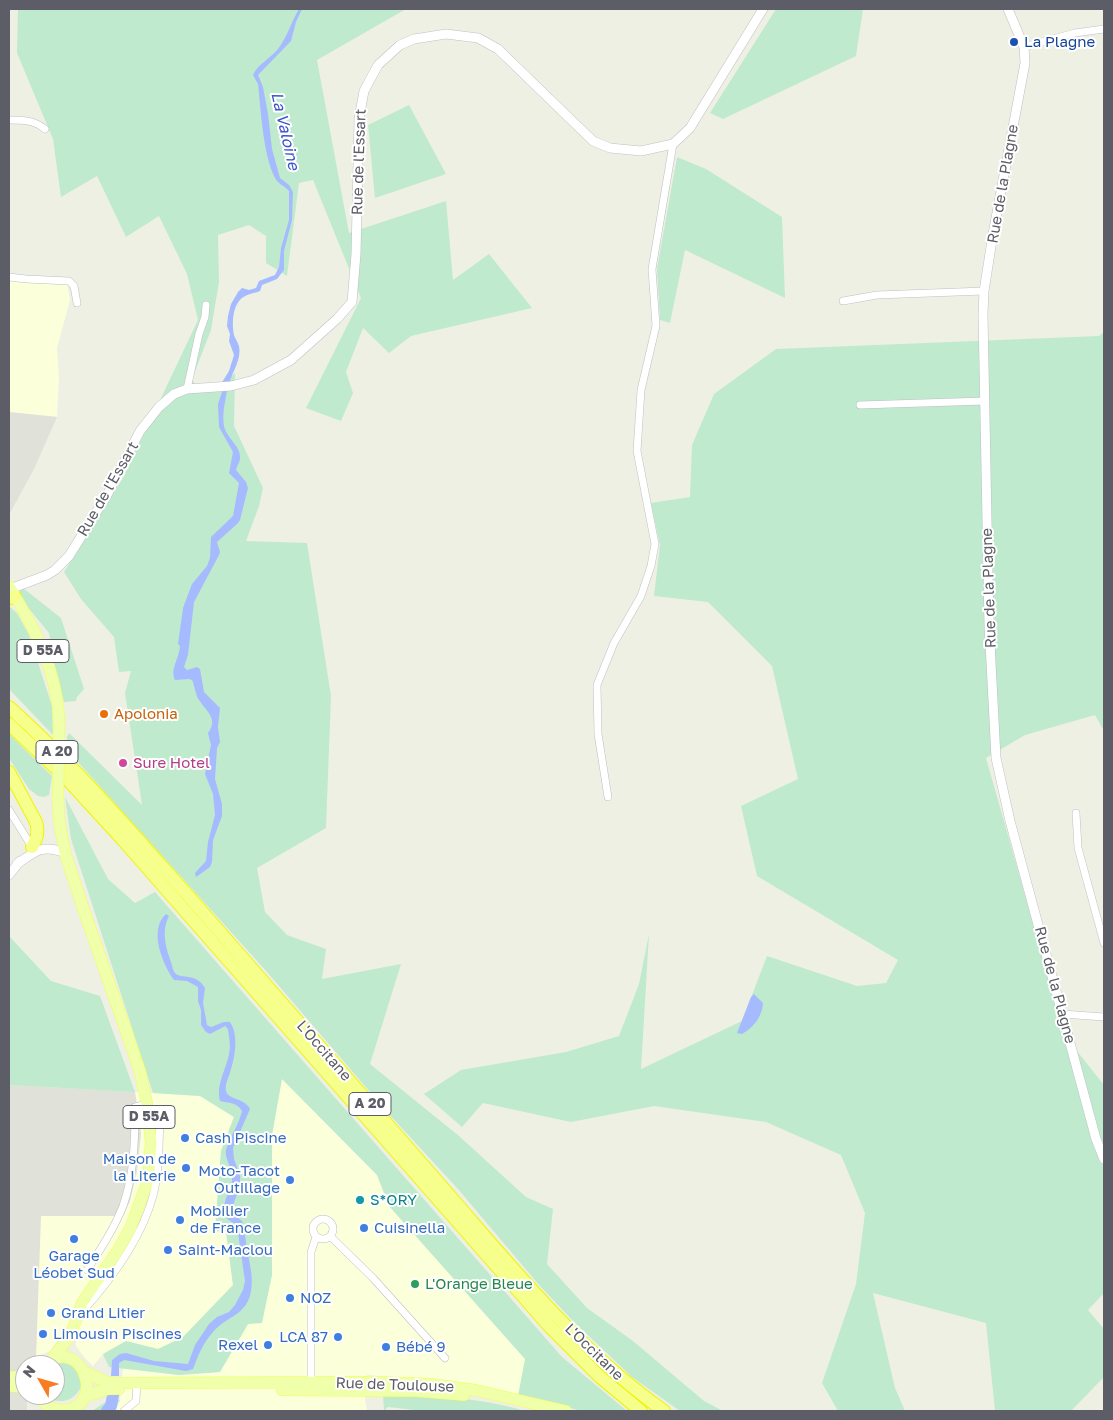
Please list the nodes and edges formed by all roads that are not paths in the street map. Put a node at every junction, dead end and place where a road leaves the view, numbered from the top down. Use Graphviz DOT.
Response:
graph roads {
  1 [pos="763,9"];
  2 [pos="1008,9"];
  3 [pos="1104,29"];
  4 [pos="1024,47"];
  5 [pos="9,120"];
  6 [pos="45,129"];
  7 [pos="674,144"];
  8 [pos="9,276"];
  9 [pos="984,291"];
  10 [pos="843,301"];
  11 [pos="77,303"];
  12 [pos="206,304"];
  13 [pos="187,388"];
  14 [pos="985,401"];
  15 [pos="860,405"];
  16 [pos="11,593"];
  17 [pos="9,700"];
  18 [pos="9,708"];
  19 [pos="24,721"];
  20 [pos="9,724"];
  21 [pos="9,772"];
  22 [pos="608,797"];
  23 [pos="9,810"];
  24 [pos="1076,813"];
  25 [pos="32,847"];
  26 [pos="66,853"];
  27 [pos="17,864"];
  28 [pos="9,875"];
  29 [pos="1104,942"];
  30 [pos="1062,1014"];
  31 [pos="1104,1017"];
  32 [pos="167,1107"];
  33 [pos="152,1109"];
  34 [pos="1104,1159"];
  35 [pos="330,1236"];
  36 [pos="316,1237"];
  37 [pos="87,1270"];
  38 [pos="76,1319"];
  39 [pos="70,1336"];
  40 [pos="54,1355"];
  41 [pos="445,1358"];
  42 [pos="65,1359"];
  43 [pos="81,1367"];
  44 [pos="137,1386"];
  45 [pos="311,1386"];
  46 [pos="84,1397"];
  47 [pos="46,1405"];
  48 [pos="65,1411"];
  49 [pos="124,1411"];
  50 [pos="548,1411"];
  51 [pos="566,1411"];
  52 [pos="642,1411"];
  53 [pos="664,1411"];
  1 -- 7 [label="street"];
  2 -- 4 [label="street, Rue de la Plagne"];
  3 -- 4 [label="street"];
  4 -- 9 [label="street, Rue de la Plagne"];
  5 -- 6 [label="street"];
  7 -- 13 [label="street, Rue de l'Essart"];
  7 -- 22 [label="street"];
  8 -- 11 [label="street"];
  9 -- 10 [label="street"];
  9 -- 14 [label="street, Rue de la Plagne"];
  12 -- 13 [label="street"];
  13 -- 16 [label="street, Rue de l'Essart"];
  14 -- 15 [label="street"];
  14 -- 30 [label="street, Rue de la Plagne"];
  16 -- 26 [label="main road, D 55A, bridge"];
  17 -- 19 [label="highway"];
  18 -- 19 [label="highway, L'Occitane / A 20"];
  19 -- 53 [label="highway, L'Occitane / A 20"];
  20 -- 52 [label="highway, L'Occitane / A 20"];
  21 -- 25 [label="highway"];
  23 -- 25 [label="street"];
  24 -- 29 [label="street"];
  25 -- 27 [label="street"];
  26 -- 27 [label="street"];
  26 -- 33 [label="main road, D 55A"];
  27 -- 28 [label="street"];
  30 -- 31 [label="street"];
  30 -- 34 [label="street, Rue de la Plagne"];
  32 -- 33 [label="street"];
  33 -- 37 [label="street"];
  33 -- 38 [label="main road, D 55A"];
  33 -- 38 [label="street"];
  35 -- 36 [label="street"];
  35 -- 36 [label="street"];
  35 -- 41 [label="street"];
  36 -- 45 [label="street"];
  38 -- 39 [label="main road, D 55A"];
  39 -- 40 [label="main road, D 55A"];
  39 -- 43 [label="main road"];
  42 -- 43 [label="main road, Rue de Toulouse"];
  43 -- 44 [label="main road, Rue de Toulouse"];
  43 -- 46 [label="main road"];
  44 -- 45 [label="main road, Rue de Toulouse"];
  44 -- 46 [label="main road, Rue de Toulouse"];
  44 -- 49 [label="street"];
  45 -- 50 [label="main road, Rue de Toulouse"];
  45 -- 51 [label="main road, Rue de Toulouse"];
  46 -- 48 [label="main road, Rue de Toulouse"];
  47 -- 48 [label="main road, Rue de Toulouse"];
}
